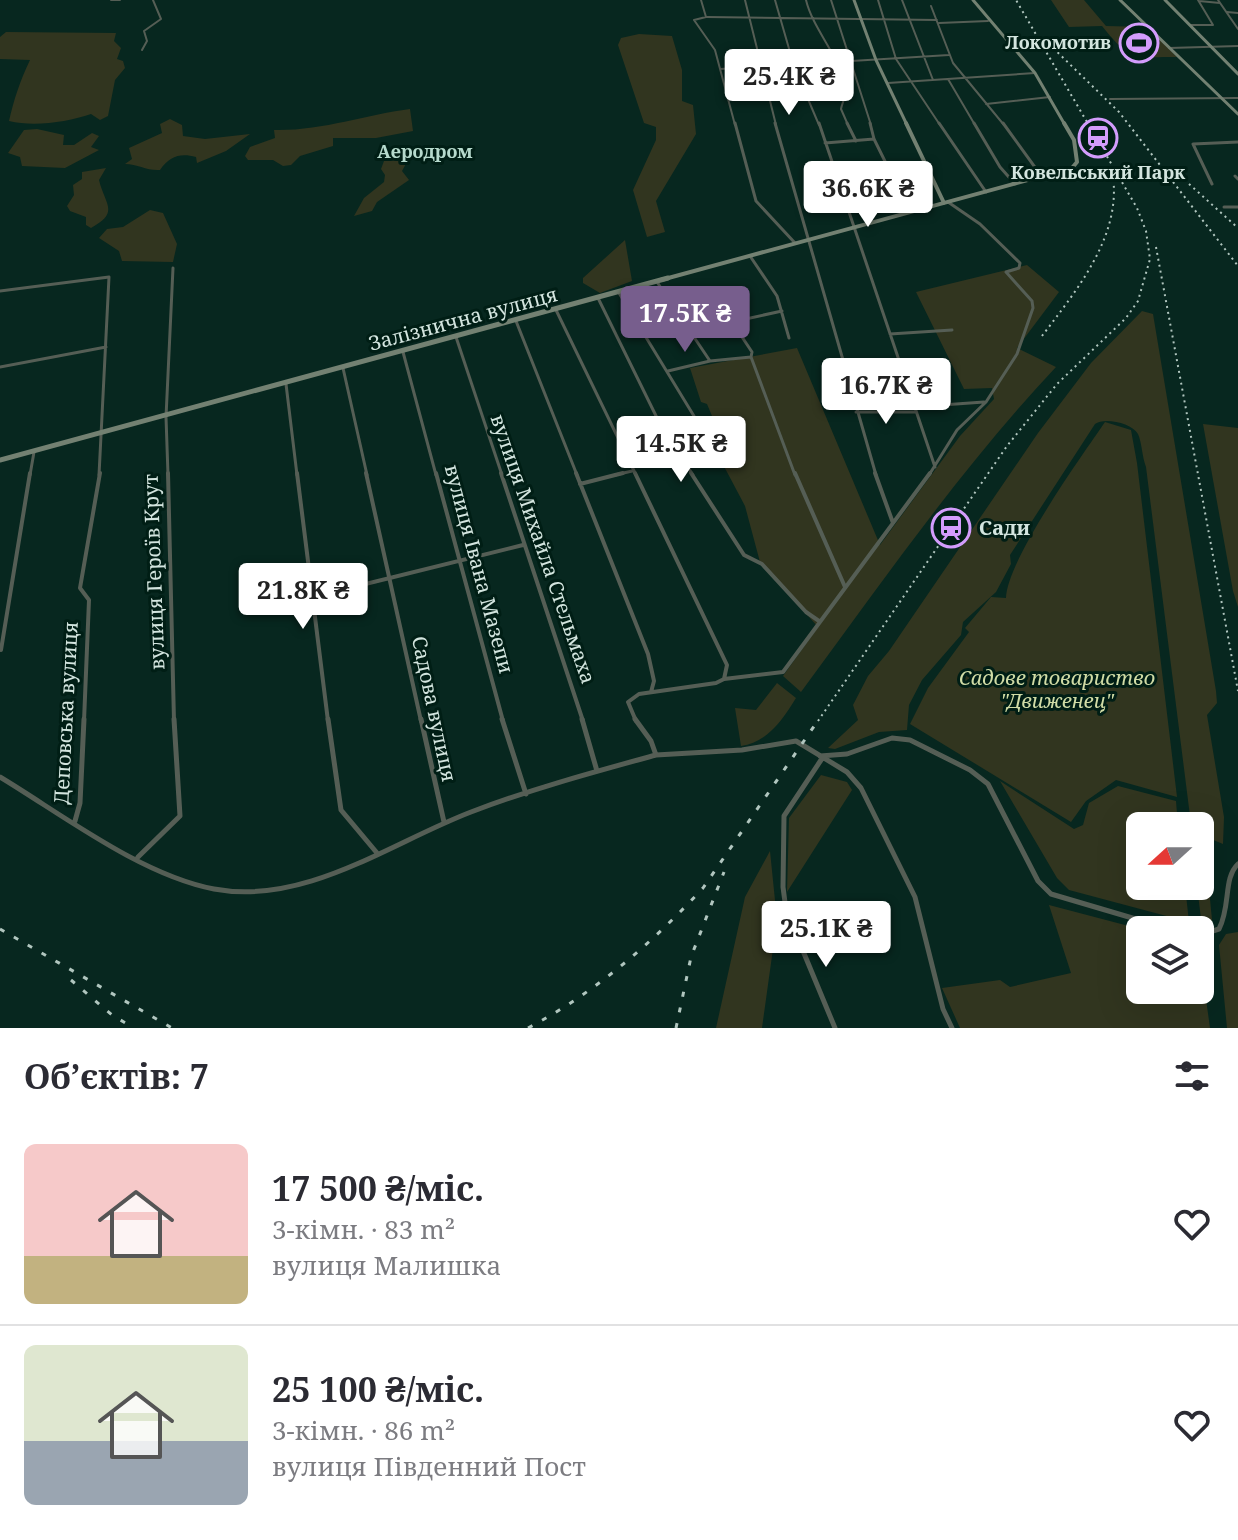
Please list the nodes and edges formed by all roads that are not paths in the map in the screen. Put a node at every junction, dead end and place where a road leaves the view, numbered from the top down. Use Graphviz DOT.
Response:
graph roads {
  1 [pos="111,0"];
  2 [pos="120,0"];
  3 [pos="153,0"];
  4 [pos="701,0"];
  5 [pos="745,0"];
  6 [pos="775,0"];
  7 [pos="806,0"];
  8 [pos="831,0"];
  9 [pos="854,0"];
  10 [pos="878,0"];
  11 [pos="902,0"];
  12 [pos="973,0"];
  13 [pos="1120,0"];
  14 [pos="1165,0"];
  15 [pos="1198,1"];
  16 [pos="1219,1"];
  17 [pos="931,6"];
  18 [pos="1227,12"];
  19 [pos="1238,13"];
  20 [pos="706,17"];
  21 [pos="748,18"];
  22 [pos="781,18"];
  23 [pos="809,18"];
  24 [pos="836,18"];
  25 [pos="859,18"];
  26 [pos="883,18"];
  27 [pos="910,19"];
  28 [pos="938,21"];
  29 [pos="988,21"];
  30 [pos="1190,25"];
  31 [pos="1238,29"];
  32 [pos="1238,46"];
  33 [pos="1169,48"];
  34 [pos="1212,48"];
  35 [pos="142,50"];
  36 [pos="949,55"];
  37 [pos="925,58"];
  38 [pos="896,59"];
  39 [pos="876,60"];
  40 [pos="850,62"];
  41 [pos="835,63"];
  42 [pos="794,66"];
  43 [pos="760,68"];
  44 [pos="720,69"];
  45 [pos="1035,73"];
  46 [pos="1238,73"];
  47 [pos="964,78"];
  48 [pos="947,79"];
  49 [pos="933,80"];
  50 [pos="910,82"];
  51 [pos="888,83"];
  52 [pos="1050,97"];
  53 [pos="1221,98"];
  54 [pos="1238,98"];
  55 [pos="1110,99"];
  56 [pos="986,104"];
  57 [pos="1238,114"];
  58 [pos="874,139"];
  59 [pos="856,141"];
  60 [pos="1238,142"];
  61 [pos="825,143"];
  62 [pos="1042,177"];
  63 [pos="1015,184"];
  64 [pos="1212,184"];
  65 [pos="986,192"];
  66 [pos="946,203"];
  67 [pos="1224,207"];
  68 [pos="1238,207"];
  69 [pos="910,212"];
  70 [pos="853,227"];
  71 [pos="807,240"];
  72 [pos="795,243"];
  73 [pos="750,256"];
  74 [pos="173,268"];
  75 [pos="657,282"];
  76 [pos="0,291"];
  77 [pos="619,293"];
  78 [pos="598,298"];
  79 [pos="556,310"];
  80 [pos="782,311"];
  81 [pos="516,321"];
  82 [pos="952,330"];
  83 [pos="890,334"];
  84 [pos="456,337"];
  85 [pos="789,338"];
  86 [pos="106,347"];
  87 [pos="403,352"];
  88 [pos="751,357"];
  89 [pos="710,361"];
  90 [pos="0,367"];
  91 [pos="343,368"];
  92 [pos="668,371"];
  93 [pos="286,384"];
  94 [pos="986,402"];
  95 [pos="915,409"];
  96 [pos="856,412"];
  97 [pos="166,417"];
  98 [pos="103,434"];
  99 [pos="711,444"];
  100 [pos="34,452"];
  101 [pos="0,460"];
  102 [pos="935,467"];
  103 [pos="632,471"];
  104 [pos="580,484"];
  105 [pos="893,523"];
  106 [pos="523,545"];
  107 [pos="459,561"];
  108 [pos="391,578"];
  109 [pos="845,588"];
  110 [pos="313,597"];
  111 [pos="820,621"];
  112 [pos="1,650"];
  113 [pos="724,679"];
  114 [pos="651,693"];
  115 [pos="656,755"];
  116 [pos="822,758"];
  117 [pos="597,771"];
  118 [pos="0,777"];
  119 [pos="526,794"];
  120 [pos="75,821"];
  121 [pos="444,822"];
  122 [pos="377,854"];
  123 [pos="138,857"];
  124 [pos="1238,864"];
  125 [pos="1126,916"];
  126 [pos="1214,931"];
  127 [pos="835,1028"];
  128 [pos="952,1028"];
  1 -- 2 [label="street"];
  3 -- 35 [label="street"];
  4 -- 20 [label="street"];
  5 -- 21 [label="street"];
  6 -- 22 [label="street"];
  7 -- 23 [label="street"];
  8 -- 24 [label="street"];
  9 -- 25 [label="street"];
  10 -- 26 [label="street"];
  11 -- 27 [label="street"];
  12 -- 29 [label="street"];
  13 -- 33 [label="street"];
  14 -- 30 [label="street"];
  15 -- 16 [label="street"];
  15 -- 30 [label="street"];
  16 -- 18 [label="street"];
  17 -- 28 [label="street"];
  18 -- 19 [label="street"];
  18 -- 31 [label="street"];
  20 -- 21 [label="street"];
  20 -- 44 [label="street"];
  21 -- 22 [label="street"];
  21 -- 43 [label="street"];
  22 -- 23 [label="street"];
  22 -- 42 [label="street"];
  23 -- 24 [label="street"];
  23 -- 41 [label="street"];
  24 -- 25 [label="street"];
  24 -- 40 [label="street"];
  25 -- 26 [label="street"];
  25 -- 39 [label="street"];
  26 -- 27 [label="street"];
  26 -- 38 [label="street"];
  27 -- 28 [label="street"];
  27 -- 37 [label="street"];
  28 -- 29 [label="street"];
  28 -- 36 [label="street"];
  29 -- 45 [label="street"];
  30 -- 34 [label="street"];
  32 -- 34 [label="street"];
  33 -- 34 [label="street"];
  33 -- 53 [label="street"];
  34 -- 46 [label="street"];
  36 -- 37 [label="street"];
  36 -- 47 [label="street"];
  37 -- 38 [label="street"];
  37 -- 49 [label="street"];
  38 -- 39 [label="street"];
  38 -- 50 [label="street"];
  39 -- 40 [label="street"];
  39 -- 51 [label="street"];
  40 -- 41 [label="street"];
  40 -- 58 [label="street"];
  41 -- 42 [label="street"];
  41 -- 59 [label="street"];
  42 -- 43 [label="street"];
  42 -- 61 [label="street"];
  43 -- 44 [label="street"];
  43 -- 71 [label="street"];
  44 -- 72 [label="street"];
  45 -- 47 [label="street"];
  45 -- 52 [label="street"];
  47 -- 48 [label="street"];
  47 -- 56 [label="street"];
  48 -- 49 [label="street"];
  48 -- 63 [label="street"];
  49 -- 50 [label="street"];
  50 -- 51 [label="street"];
  50 -- 65 [label="street"];
  51 -- 66 [label="street"];
  52 -- 56 [label="street"];
  52 -- 62 [label="street, Залізнична вулиця"];
  53 -- 54 [label="street"];
  53 -- 55 [label="street"];
  53 -- 57 [label="street"];
  56 -- 62 [label="street"];
  58 -- 59 [label="street"];
  58 -- 69 [label="street"];
  59 -- 61 [label="street"];
  60 -- 64 [label="street"];
  61 -- 70 [label="street"];
  62 -- 63 [label="street, Залізнична вулиця"];
  63 -- 65 [label="street, Залізнична вулиця"];
  65 -- 66 [label="street, Залізнична вулиця"];
  66 -- 69 [label="street, Залізнична вулиця"];
  66 -- 94 [label="street"];
  67 -- 68 [label="street"];
  69 -- 70 [label="street, Залізнична вулиця"];
  70 -- 71 [label="street, Залізнична вулиця"];
  70 -- 83 [label="street"];
  71 -- 72 [label="street, Залізнична вулиця"];
  71 -- 96 [label="street"];
  72 -- 73 [label="street, Залізнична вулиця"];
  73 -- 75 [label="street, Залізнична вулиця"];
  73 -- 80 [label="street"];
  74 -- 97 [label="street, вулиця Героїв Крут"];
  75 -- 77 [label="street, Залізнична вулиця"];
  75 -- 89 [label="street"];
  76 -- 86 [label="street, Деповська вулиця"];
  77 -- 78 [label="street, Залізнична вулиця"];
  77 -- 92 [label="street"];
  78 -- 79 [label="street, Залізнична вулиця"];
  78 -- 111 [label="street"];
  79 -- 81 [label="street, Залізнична вулиця"];
  79 -- 103 [label="street"];
  80 -- 85 [label="street"];
  80 -- 88 [label="street"];
  81 -- 84 [label="street, Залізнична вулиця"];
  81 -- 104 [label="street"];
  82 -- 83 [label="street"];
  83 -- 95 [label="street"];
  84 -- 87 [label="street, Залізнична вулиця"];
  84 -- 106 [label="street, вулиця Михайла Стельмаха"];
  86 -- 90 [label="street"];
  86 -- 98 [label="street, Деповська вулиця"];
  87 -- 91 [label="street, Залізнична вулиця"];
  87 -- 107 [label="street, вулиця Івана Мазепи"];
  88 -- 89 [label="street"];
  88 -- 109 [label="street"];
  89 -- 92 [label="street"];
  91 -- 93 [label="street, Залізнична вулиця"];
  91 -- 108 [label="street, Садова вулиця"];
  92 -- 99 [label="street"];
  93 -- 97 [label="street, Залізнична вулиця"];
  93 -- 110 [label="street"];
  94 -- 95 [label="street"];
  94 -- 102 [label="street"];
  95 -- 96 [label="street"];
  95 -- 102 [label="street"];
  96 -- 105 [label="street"];
  97 -- 98 [label="street, Залізнична вулиця"];
  97 -- 123 [label="street, вулиця Героїв Крут"];
  98 -- 100 [label="street, Залізнична вулиця"];
  98 -- 120 [label="street, Деповська вулиця"];
  100 -- 101 [label="street, Залізнична вулиця"];
  100 -- 112 [label="street"];
  102 -- 105 [label="street"];
  103 -- 104 [label="street"];
  103 -- 113 [label="street"];
  104 -- 114 [label="street"];
  105 -- 109 [label="street"];
  106 -- 107 [label="street"];
  106 -- 117 [label="street, вулиця Михайла Стельмаха"];
  107 -- 108 [label="street"];
  107 -- 119 [label="street, вулиця Івана Мазепи"];
  108 -- 110 [label="street"];
  108 -- 121 [label="street, Садова вулиця"];
  109 -- 111 [label="street"];
  110 -- 122 [label="street"];
  111 -- 113 [label="street"];
  113 -- 114 [label="street"];
  114 -- 115 [label="street"];
  115 -- 116 [label="street"];
  115 -- 117 [label="street"];
  116 -- 125 [label="street"];
  116 -- 127 [label="street"];
  116 -- 128 [label="street"];
  117 -- 119 [label="street"];
  118 -- 120 [label="street"];
  119 -- 121 [label="street"];
  120 -- 123 [label="street"];
  121 -- 122 [label="street"];
  122 -- 123 [label="street"];
  124 -- 126 [label="street"];
}
